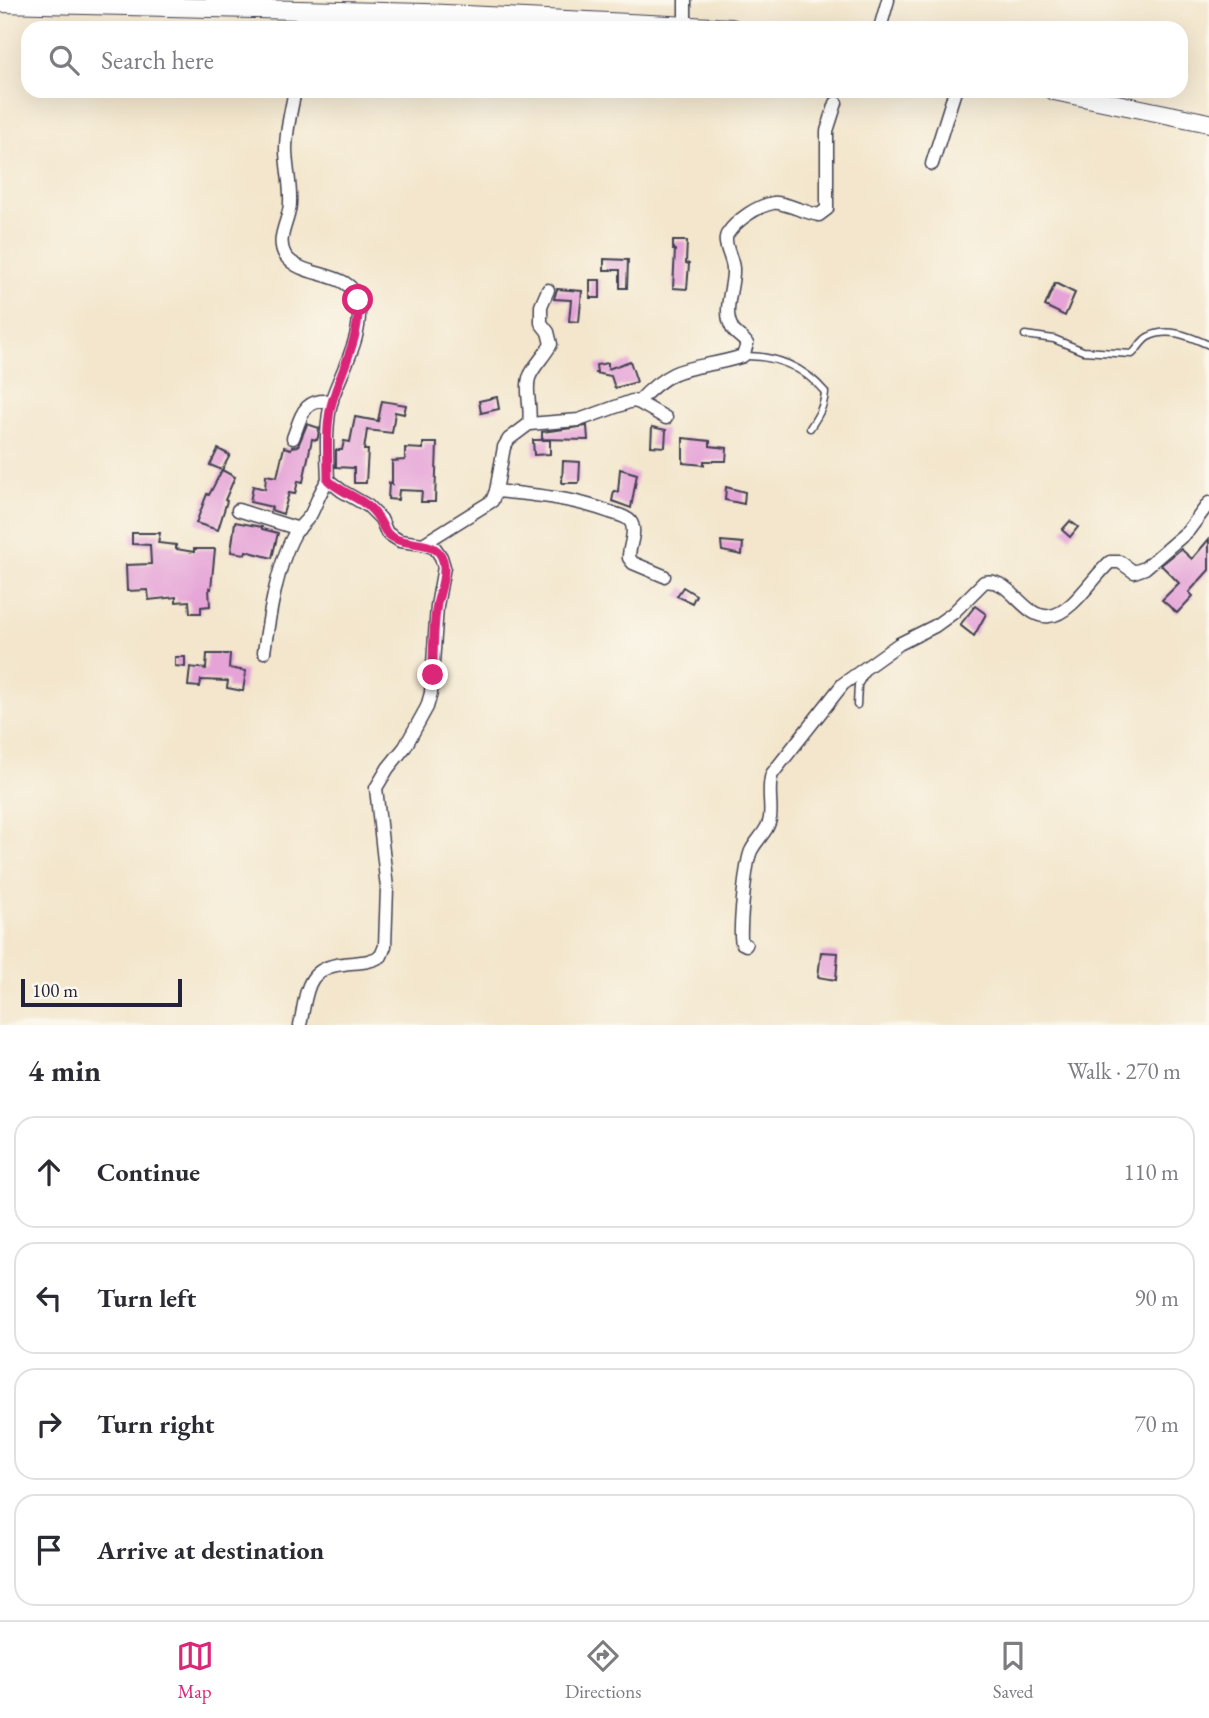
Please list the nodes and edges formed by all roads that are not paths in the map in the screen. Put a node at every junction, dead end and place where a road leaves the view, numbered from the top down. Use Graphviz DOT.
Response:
graph roads {
  1 [pos="685,0"];
  2 [pos="888,0"];
  3 [pos="0,3"];
  4 [pos="314,20"];
  5 [pos="585,21"];
  6 [pos="685,21"];
  7 [pos="882,21"];
  8 [pos="294,98"];
  9 [pos="952,98"];
  10 [pos="1089,98"];
  11 [pos="836,103"];
  12 [pos="1209,123"];
  13 [pos="932,164"];
  14 [pos="548,290"];
  15 [pos="1025,335"];
  16 [pos="1209,345"];
  17 [pos="743,356"];
  18 [pos="332,401"];
  19 [pos="638,402"];
  20 [pos="666,418"];
  21 [pos="529,424"];
  22 [pos="810,428"];
  23 [pos="293,438"];
  24 [pos="328,480"];
  25 [pos="496,491"];
  26 [pos="1209,503"];
  27 [pos="238,510"];
  28 [pos="299,529"];
  29 [pos="424,544"];
  30 [pos="664,576"];
  31 [pos="264,652"];
  32 [pos="868,668"];
  33 [pos="857,705"];
  34 [pos="746,945"];
  35 [pos="300,1025"];
  1 -- 6 [label="street"];
  2 -- 7 [label="street"];
  3 -- 4 [label="street"];
  4 -- 5 [label="street"];
  8 -- 18 [label="street"];
  9 -- 13 [label="street"];
  10 -- 12 [label="street"];
  11 -- 17 [label="street"];
  14 -- 21 [label="street"];
  15 -- 16 [label="lane"];
  17 -- 19 [label="street"];
  17 -- 22 [label="lane"];
  18 -- 23 [label="street"];
  18 -- 24 [label="street"];
  19 -- 20 [label="street"];
  19 -- 21 [label="street"];
  21 -- 25 [label="street"];
  24 -- 28 [label="street"];
  24 -- 29 [label="street"];
  25 -- 29 [label="street"];
  25 -- 30 [label="street"];
  26 -- 32 [label="street"];
  27 -- 28 [label="street"];
  28 -- 31 [label="street"];
  29 -- 35 [label="street"];
  32 -- 33 [label="lane"];
  32 -- 34 [label="street"];
}
